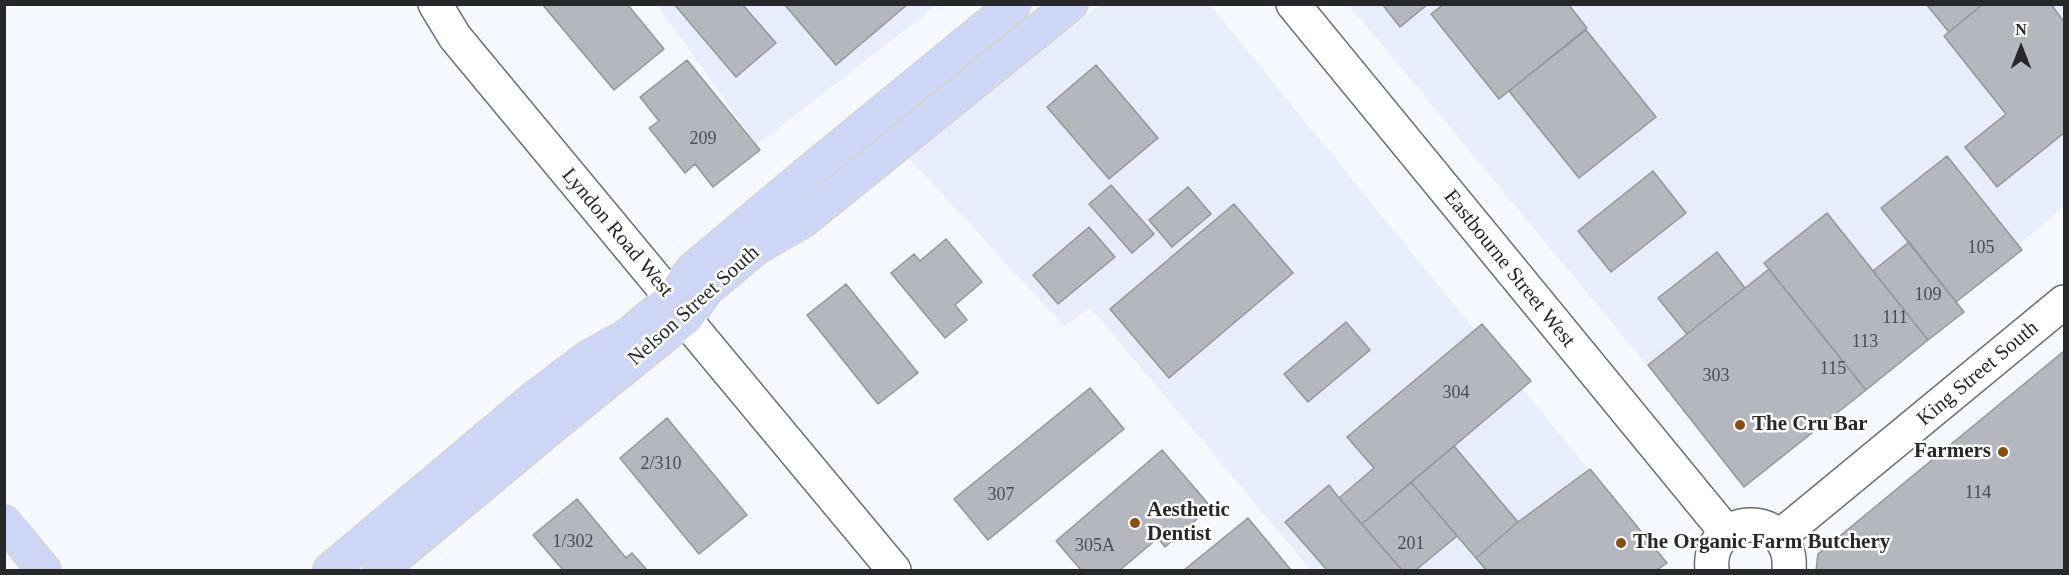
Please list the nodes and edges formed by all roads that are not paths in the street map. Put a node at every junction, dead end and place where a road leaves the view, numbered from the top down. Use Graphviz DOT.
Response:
graph roads {
  1 [pos="435,4"];
  2 [pos="1014,4"];
  3 [pos="1071,4"];
  4 [pos="1293,4"];
  5 [pos="2064,302"];
  6 [pos="679,308"];
  7 [pos="4,522"];
  8 [pos="1727,533"];
  9 [pos="1779,537"];
  10 [pos="44,570"];
  11 [pos="330,570"];
  12 [pos="380,570"];
  13 [pos="894,570"];
  14 [pos="1712,570"];
  15 [pos="1789,570"];
  1 -- 6 [label="street, Lyndon Road West"];
  2 -- 6 [label="main road, Nelson Street South"];
  3 -- 6 [label="main road, Nelson Street South"];
  4 -- 8 [label="street, Eastbourne Street West"];
  5 -- 9 [label="street, King Street South"];
  6 -- 11 [label="main road, Nelson Street South"];
  6 -- 12 [label="main road, Nelson Street South"];
  6 -- 13 [label="street, Lyndon Road West"];
  7 -- 10 [label="main road"];
  8 -- 9 [label="street"];
  8 -- 14 [label="street"];
  9 -- 15 [label="street"];
}
